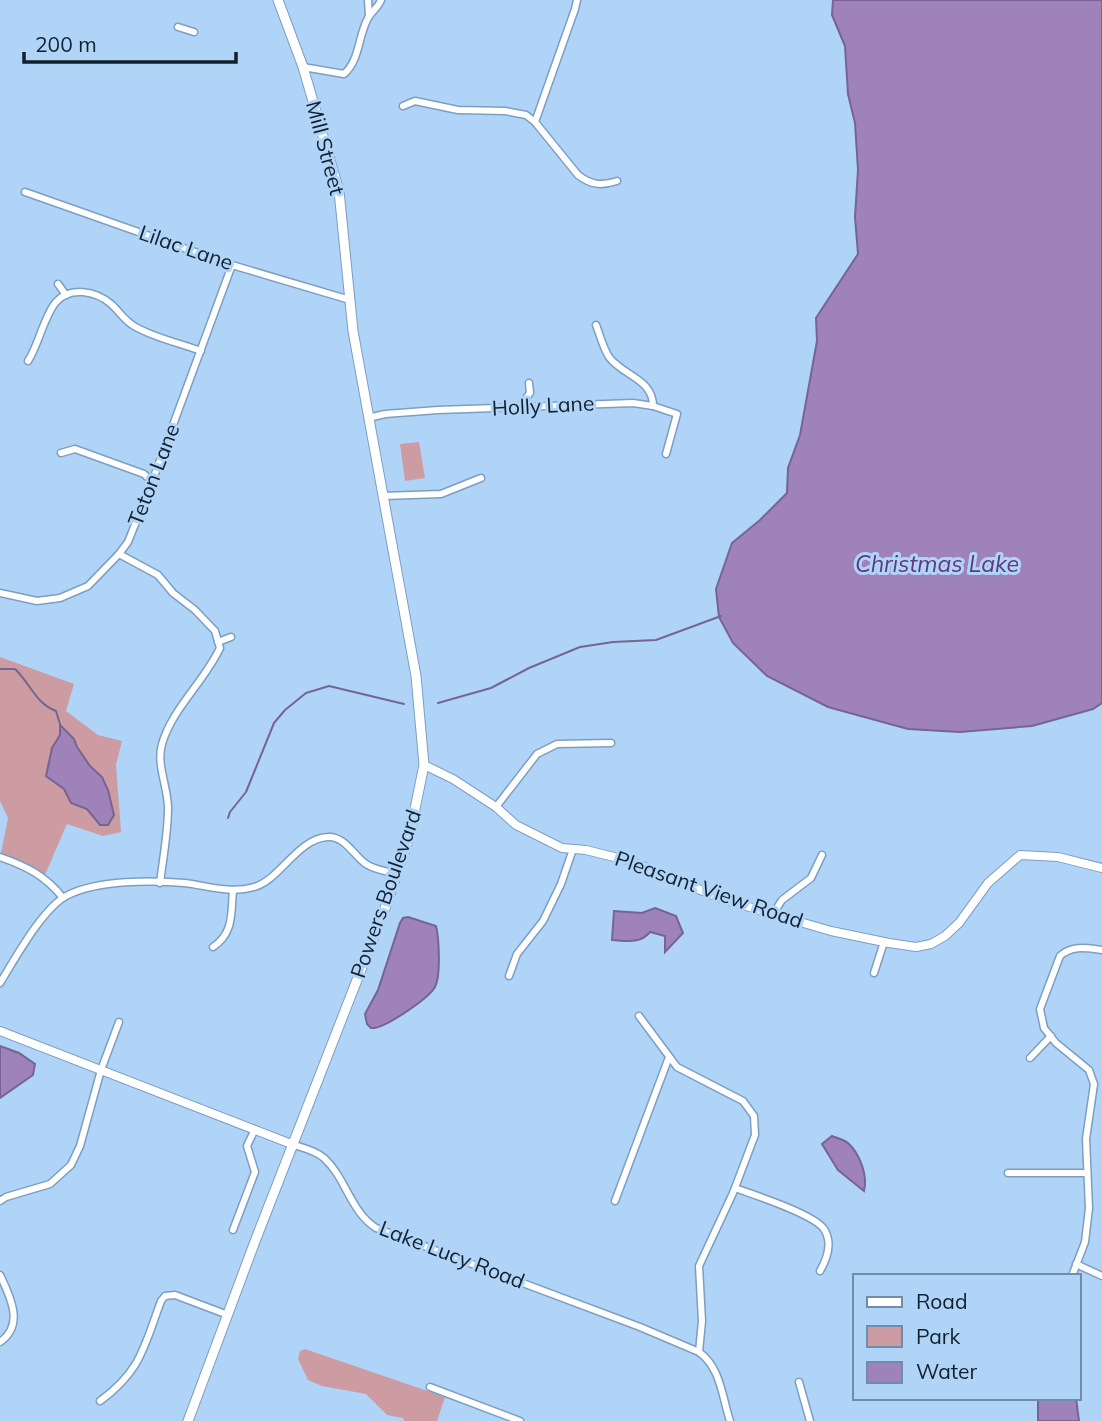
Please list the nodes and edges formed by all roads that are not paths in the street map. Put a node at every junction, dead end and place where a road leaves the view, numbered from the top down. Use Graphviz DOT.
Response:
graph roads {
  1 [pos="278,0"];
  2 [pos="368,0"];
  3 [pos="381,0"];
  4 [pos="577,0"];
  5 [pos="369,16"];
  6 [pos="178,27"];
  7 [pos="194,32"];
  8 [pos="303,67"];
  9 [pos="403,106"];
  10 [pos="535,122"];
  11 [pos="617,181"];
  12 [pos="25,192"];
  13 [pos="233,265"];
  14 [pos="58,284"];
  15 [pos="66,295"];
  16 [pos="350,300"];
  17 [pos="596,325"];
  18 [pos="201,351"];
  19 [pos="28,361"];
  20 [pos="529,383"];
  21 [pos="653,406"];
  22 [pos="518,408"];
  23 [pos="368,418"];
  24 [pos="61,453"];
  25 [pos="666,454"];
  26 [pos="481,478"];
  27 [pos="152,482"];
  28 [pos="383,496"];
  29 [pos="119,554"];
  30 [pos="0,593"];
  31 [pos="231,637"];
  32 [pos="218,642"];
  33 [pos="611,743"];
  34 [pos="424,765"];
  35 [pos="496,807"];
  36 [pos="572,849"];
  37 [pos="822,855"];
  38 [pos="0,857"];
  39 [pos="1102,868"];
  40 [pos="397,874"];
  41 [pos="160,883"];
  42 [pos="233,890"];
  43 [pos="63,898"];
  44 [pos="773,914"];
  45 [pos="884,942"];
  46 [pos="213,947"];
  47 [pos="1102,950"];
  48 [pos="874,973"];
  49 [pos="509,976"];
  50 [pos="0,983"];
  51 [pos="639,1017"];
  52 [pos="119,1022"];
  53 [pos="0,1031"];
  54 [pos="1051,1036"];
  55 [pos="669,1057"];
  56 [pos="1030,1058"];
  57 [pos="101,1070"];
  58 [pos="255,1129"];
  59 [pos="294,1145"];
  60 [pos="1086,1173"];
  61 [pos="1008,1174"];
  62 [pos="735,1188"];
  63 [pos="0,1201"];
  64 [pos="615,1201"];
  65 [pos="233,1230"];
  66 [pos="1076,1264"];
  67 [pos="820,1271"];
  68 [pos="1073,1274"];
  69 [pos="0,1275"];
  70 [pos="1102,1276"];
  71 [pos="228,1315"];
  72 [pos="0,1342"];
  73 [pos="699,1352"];
  74 [pos="799,1382"];
  75 [pos="430,1387"];
  76 [pos="100,1401"];
  77 [pos="188,1421"];
  78 [pos="520,1421"];
  79 [pos="730,1421"];
  80 [pos="810,1421"];
  1 -- 8 [label="main road, Mill Street"];
  2 -- 5 [label="street"];
  3 -- 5 [label="street"];
  4 -- 10 [label="street"];
  5 -- 8 [label="street"];
  6 -- 7 [label="street"];
  8 -- 16 [label="main road, Mill Street"];
  9 -- 10 [label="street"];
  10 -- 11 [label="street"];
  12 -- 13 [label="street, Lilac Lane"];
  13 -- 16 [label="street, Lilac Lane"];
  13 -- 18 [label="street, Teton Lane"];
  14 -- 15 [label="street"];
  15 -- 18 [label="street"];
  15 -- 19 [label="street"];
  16 -- 23 [label="main road, Powers Boulevard"];
  17 -- 21 [label="street"];
  18 -- 27 [label="street, Teton Lane"];
  20 -- 22 [label="street"];
  21 -- 22 [label="street, Holly Lane"];
  21 -- 25 [label="street"];
  22 -- 23 [label="street, Holly Lane"];
  23 -- 28 [label="main road, Powers Boulevard"];
  24 -- 27 [label="street"];
  26 -- 28 [label="street"];
  27 -- 29 [label="street, Teton Lane"];
  28 -- 34 [label="main road, Powers Boulevard"];
  29 -- 30 [label="street, Teton Lane"];
  29 -- 32 [label="street"];
  31 -- 32 [label="street"];
  32 -- 41 [label="street"];
  33 -- 35 [label="street"];
  34 -- 35 [label="street, Pleasant View Road"];
  34 -- 40 [label="main road, Powers Boulevard"];
  35 -- 36 [label="street, Pleasant View Road"];
  36 -- 44 [label="street, Pleasant View Road"];
  36 -- 49 [label="street"];
  37 -- 44 [label="street"];
  38 -- 43 [label="street"];
  39 -- 45 [label="street, Pleasant View Road"];
  40 -- 42 [label="street"];
  40 -- 59 [label="main road, Powers Boulevard"];
  41 -- 42 [label="street"];
  41 -- 43 [label="street"];
  42 -- 46 [label="street"];
  43 -- 50 [label="street"];
  44 -- 45 [label="street, Pleasant View Road"];
  45 -- 48 [label="street"];
  47 -- 54 [label="street"];
  51 -- 55 [label="street"];
  52 -- 57 [label="street"];
  53 -- 57 [label="street, Lake Lucy Road"];
  54 -- 56 [label="street"];
  54 -- 60 [label="street"];
  55 -- 62 [label="street"];
  55 -- 64 [label="street"];
  57 -- 58 [label="street, Lake Lucy Road"];
  57 -- 63 [label="street"];
  58 -- 59 [label="street, Lake Lucy Road"];
  58 -- 65 [label="street"];
  59 -- 71 [label="main road, Powers Boulevard"];
  59 -- 73 [label="street, Lake Lucy Road"];
  60 -- 61 [label="street"];
  60 -- 66 [label="street"];
  62 -- 67 [label="street"];
  62 -- 73 [label="street"];
  66 -- 68 [label="street"];
  66 -- 70 [label="street"];
  69 -- 72 [label="street"];
  71 -- 76 [label="street"];
  71 -- 77 [label="main road, Powers Boulevard"];
  73 -- 79 [label="street"];
  74 -- 80 [label="street"];
  75 -- 78 [label="street"];
}
